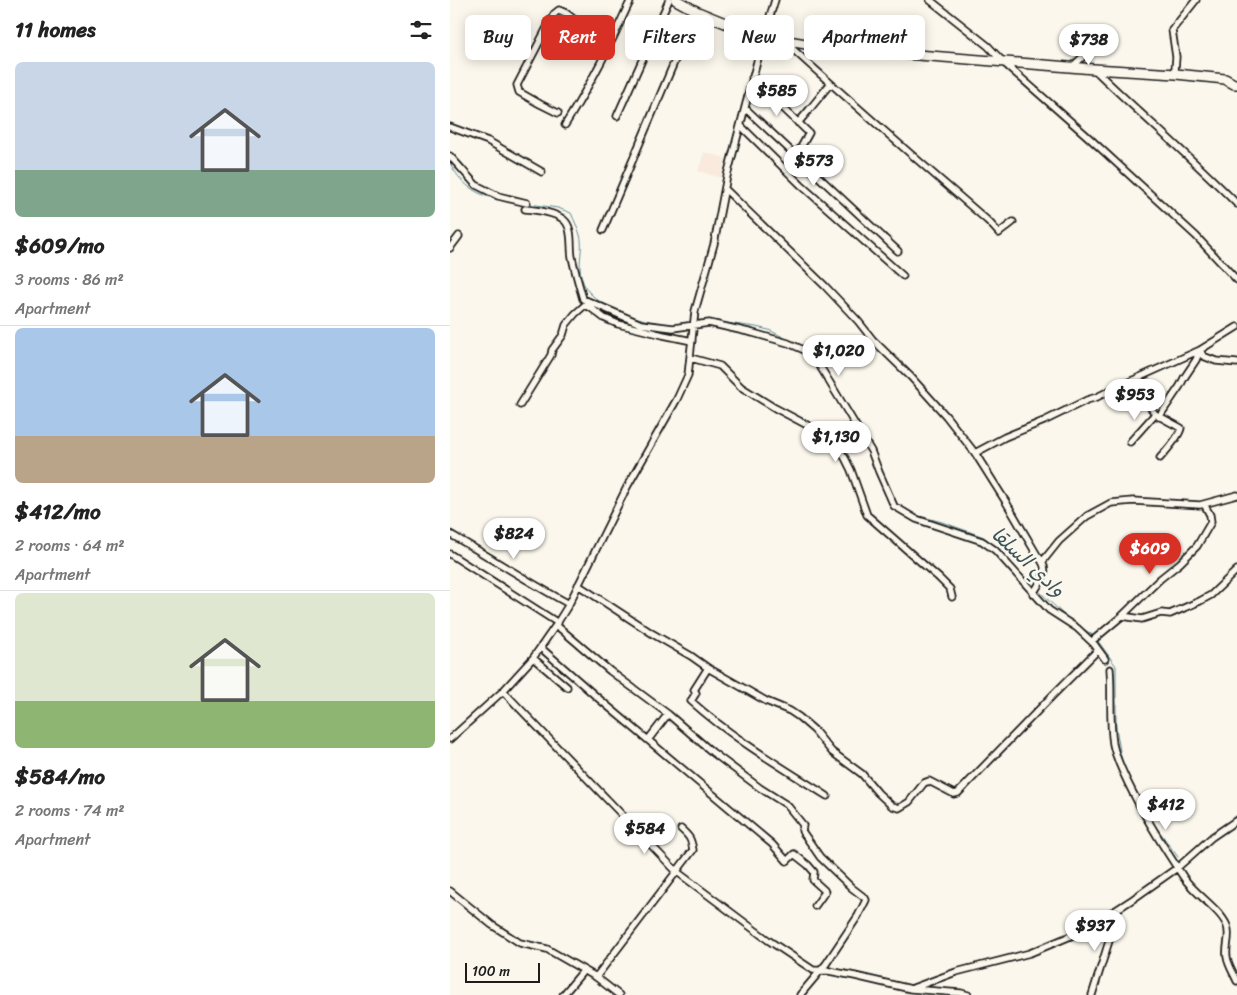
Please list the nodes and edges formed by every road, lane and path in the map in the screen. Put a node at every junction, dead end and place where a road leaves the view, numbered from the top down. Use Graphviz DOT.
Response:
graph roads {
  1 [pos="631,0"];
  2 [pos="668,0"];
  3 [pos="676,0"];
  4 [pos="775,0"];
  5 [pos="930,0"];
  6 [pos="1196,0"];
  7 [pos="698,12"];
  8 [pos="553,15"];
  9 [pos="569,15"];
  10 [pos="770,15"];
  11 [pos="724,23"];
  12 [pos="615,33"];
  13 [pos="541,38"];
  14 [pos="794,42"];
  15 [pos="1092,49"];
  16 [pos="794,51"];
  17 [pos="602,60"];
  18 [pos="757,60"];
  19 [pos="1003,62"];
  20 [pos="1072,67"];
  21 [pos="1094,69"];
  22 [pos="1176,74"];
  23 [pos="752,78"];
  24 [pos="830,84"];
  25 [pos="1237,84"];
  26 [pos="745,108"];
  27 [pos="558,113"];
  28 [pos="617,116"];
  29 [pos="798,123"];
  30 [pos="565,125"];
  31 [pos="741,126"];
  32 [pos="450,127"];
  33 [pos="450,156"];
  34 [pos="796,156"];
  35 [pos="542,172"];
  36 [pos="725,189"];
  37 [pos="1237,204"];
  38 [pos="1013,222"];
  39 [pos="603,230"];
  40 [pos="460,236"];
  41 [pos="450,248"];
  42 [pos="898,251"];
  43 [pos="902,276"];
  44 [pos="1237,280"];
  45 [pos="694,324"];
  46 [pos="1237,327"];
  47 [pos="692,341"];
  48 [pos="1200,350"];
  49 [pos="691,358"];
  50 [pos="1237,363"];
  51 [pos="1133,380"];
  52 [pos="520,405"];
  53 [pos="1157,416"];
  54 [pos="1130,442"];
  55 [pos="975,453"];
  56 [pos="1160,458"];
  57 [pos="1237,495"];
  58 [pos="1204,504"];
  59 [pos="450,534"];
  60 [pos="450,554"];
  61 [pos="1043,561"];
  62 [pos="1237,570"];
  63 [pos="578,585"];
  64 [pos="1033,594"];
  65 [pos="952,597"];
  66 [pos="569,604"];
  67 [pos="1122,616"];
  68 [pos="557,624"];
  69 [pos="1092,641"];
  70 [pos="541,648"];
  71 [pos="1098,650"];
  72 [pos="533,658"];
  73 [pos="1105,659"];
  74 [pos="708,668"];
  75 [pos="1110,668"];
  76 [pos="567,687"];
  77 [pos="503,692"];
  78 [pos="668,714"];
  79 [pos="450,740"];
  80 [pos="648,740"];
  81 [pos="827,796"];
  82 [pos="1237,820"];
  83 [pos="681,829"];
  84 [pos="1177,868"];
  85 [pos="676,871"];
  86 [pos="452,893"];
  87 [pos="450,900"];
  88 [pos="815,906"];
  89 [pos="1112,912"];
  90 [pos="584,970"];
  91 [pos="820,971"];
  92 [pos="596,977"];
  93 [pos="1237,981"];
  94 [pos="911,989"];
  95 [pos="947,994"];
  96 [pos="563,995"];
  97 [pos="619,995"];
  98 [pos="800,995"];
  99 [pos="968,995"];
  100 [pos="1092,995"];
  1 -- 12 [label="street"];
  2 -- 28 [label="street"];
  3 -- 7 [label="main road"];
  4 -- 10 [label="street"];
  5 -- 19 [label="street"];
  6 -- 22 [label="street"];
  7 -- 11 [label="main road"];
  7 -- 39 [label="street"];
  8 -- 9 [label="street"];
  13 -- 27 [label="street"];
  14 -- 19 [label="main road"];
  15 -- 20 [label="street"];
  16 -- 24 [label="street"];
  17 -- 30 [label="street"];
  18 -- 23 [label="street"];
  19 -- 20 [label="main road"];
  19 -- 44 [label="street"];
  20 -- 21 [label="main road"];
  21 -- 22 [label="main road"];
  21 -- 37 [label="street"];
  22 -- 25 [label="main road"];
  23 -- 26 [label="street"];
  23 -- 29 [label="street"];
  24 -- 29 [label="street"];
  24 -- 38 [label="street"];
  26 -- 31 [label="street"];
  26 -- 34 [label="street"];
  29 -- 34 [label="street"];
  31 -- 36 [label="street"];
  31 -- 43 [label="street"];
  32 -- 35 [label="street"];
  33 -- 45 [label="street"];
  34 -- 42 [label="street"];
  36 -- 45 [label="street"];
  36 -- 55 [label="street"];
  40 -- 41 [label="street"];
  45 -- 47 [label="street"];
  45 -- 64 [label="street"];
  46 -- 48 [label="street"];
  47 -- 49 [label="street"];
  47 -- 52 [label="street"];
  48 -- 50 [label="street"];
  48 -- 51 [label="street"];
  48 -- 53 [label="street"];
  49 -- 63 [label="street"];
  49 -- 65 [label="street"];
  51 -- 53 [label="street"];
  51 -- 55 [label="street"];
  53 -- 54 [label="street"];
  53 -- 56 [label="street"];
  55 -- 61 [label="street"];
  57 -- 58 [label="street"];
  58 -- 61 [label="street"];
  58 -- 67 [label="street"];
  59 -- 66 [label="street"];
  60 -- 68 [label="street"];
  61 -- 64 [label="street"];
  62 -- 67 [label="street"];
  63 -- 66 [label="street"];
  63 -- 74 [label="street"];
  64 -- 69 [label="street"];
  66 -- 68 [label="street"];
  67 -- 69 [label="street"];
  68 -- 70 [label="street"];
  68 -- 78 [label="street"];
  69 -- 71 [label="street"];
  70 -- 72 [label="street"];
  70 -- 80 [label="street"];
  71 -- 73 [label="street"];
  71 -- 74 [label="street"];
  72 -- 76 [label="street"];
  72 -- 77 [label="street"];
  74 -- 81 [label="street"];
  75 -- 84 [label="street"];
  77 -- 79 [label="street"];
  77 -- 85 [label="street"];
  78 -- 80 [label="street"];
  78 -- 91 [label="street"];
  80 -- 88 [label="street"];
  82 -- 84 [label="street"];
  83 -- 85 [label="street"];
  84 -- 89 [label="street"];
  84 -- 93 [label="street"];
  85 -- 91 [label="street"];
  85 -- 92 [label="street"];
  86 -- 87 [label="street"];
  86 -- 90 [label="street"];
  89 -- 94 [label="street"];
  89 -- 100 [label="street"];
  90 -- 92 [label="street"];
  90 -- 96 [label="street"];
  91 -- 94 [label="street"];
  91 -- 98 [label="street"];
  92 -- 97 [label="street"];
  94 -- 95 [label="street"];
  95 -- 99 [label="street"];
}
